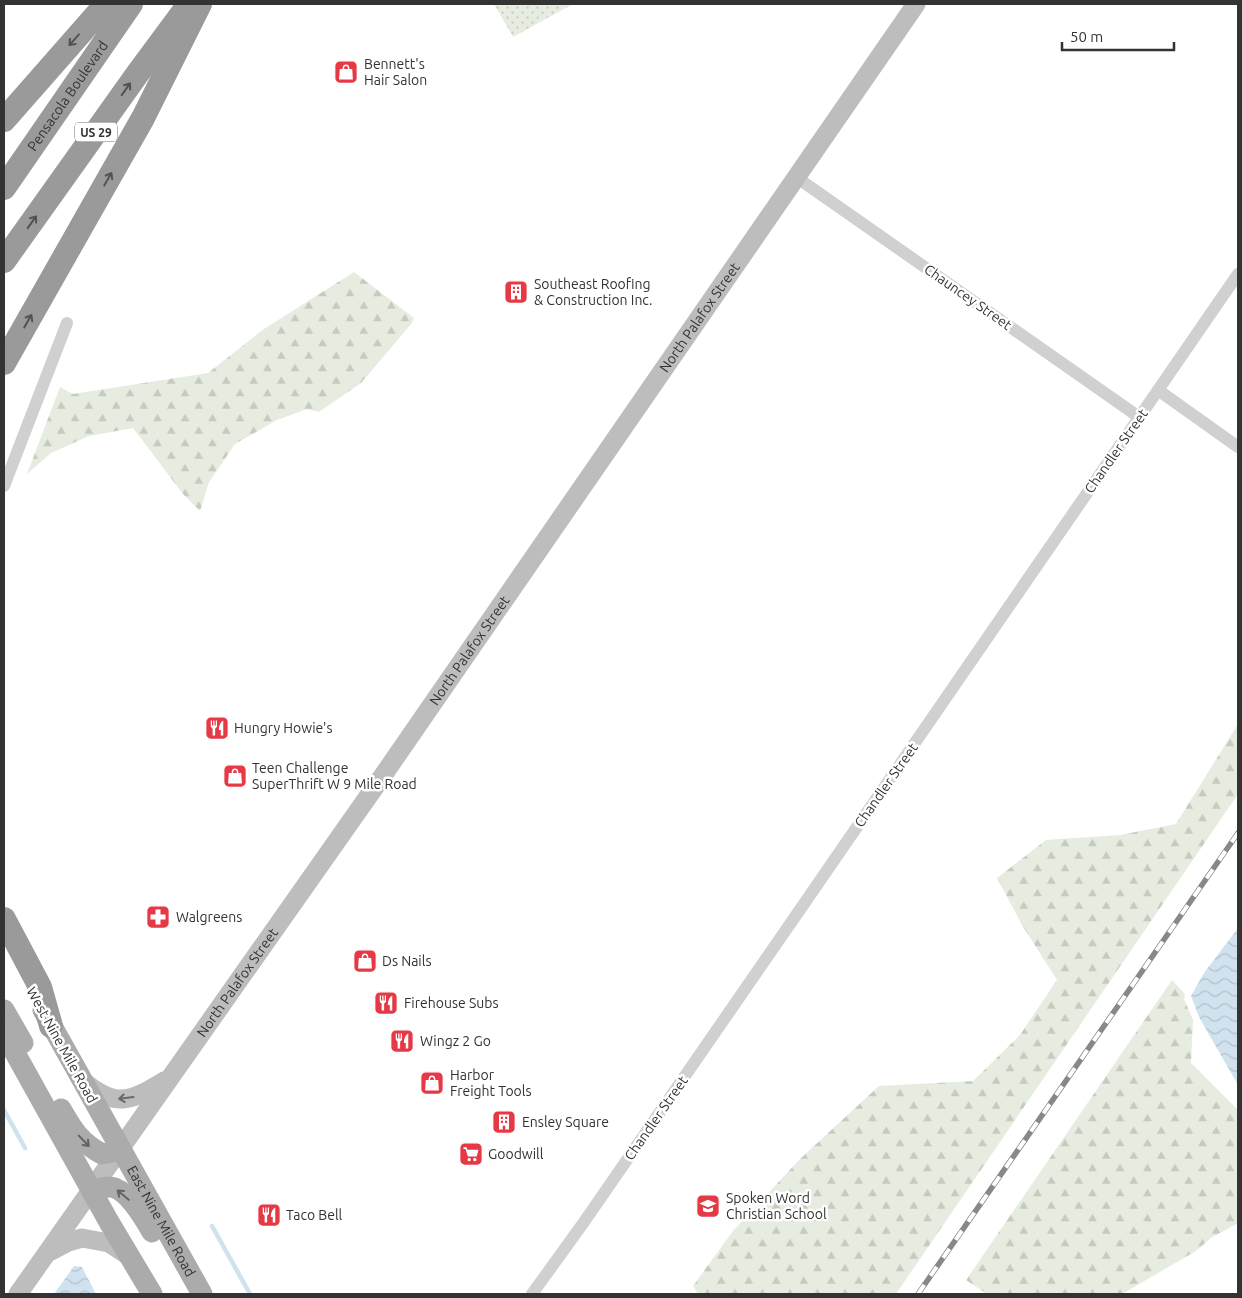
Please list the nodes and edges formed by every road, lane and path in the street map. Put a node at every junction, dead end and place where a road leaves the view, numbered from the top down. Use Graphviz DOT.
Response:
graph roads {
  1 [pos="106,4"];
  2 [pos="131,4"];
  3 [pos="190,4"];
  4 [pos="200,4"];
  5 [pos="916,4"];
  6 [pos="4,120"];
  7 [pos="796,177"];
  8 [pos="4,188"];
  9 [pos="4,261"];
  10 [pos="1238,274"];
  11 [pos="67,323"];
  12 [pos="4,363"];
  13 [pos="1158,390"];
  14 [pos="1139,417"];
  15 [pos="1238,447"];
  16 [pos="4,486"];
  17 [pos="4,919"];
  18 [pos="4,940"];
  19 [pos="4,1010"];
  20 [pos="51,1026"];
  21 [pos="4,1033"];
  22 [pos="170,1077"];
  23 [pos="82,1081"];
  24 [pos="121,1150"];
  25 [pos="92,1192"];
  26 [pos="48,1252"];
  27 [pos="129,1256"];
  28 [pos="153,1292"];
  29 [pos="18,1294"];
  30 [pos="187,1294"];
  31 [pos="202,1294"];
  32 [pos="532,1294"];
  1 -- 6 [label="highway, one-way"];
  2 -- 8 [label="highway, Pensacola Boulevard"];
  9 -- 3 [label="highway, US 29, one-way"];
  12 -- 4 [label="highway, one-way"];
  5 -- 7 [label="main road, North Palafox Street"];
  7 -- 14 [label="street, Chauncey Street"];
  7 -- 22 [label="main road, North Palafox Street"];
  10 -- 13 [label="street, Chandler Street"];
  11 -- 16 [label="street"];
  13 -- 14 [label="street, Chandler Street"];
  13 -- 15 [label="street"];
  14 -- 32 [label="street, Chandler Street"];
  17 -- 20 [label="highway"];
  18 -- 20 [label="main road, West Nine Mile Road"];
  19 -- 24 [label="main road, one-way"];
  20 -- 23 [label="main road, West Nine Mile Road"];
  21 -- 25 [label="main road"];
  22 -- 23 [label="main road, one-way"];
  22 -- 24 [label="main road, North Palafox Street"];
  23 -- 24 [label="main road, West Nine Mile Road"];
  24 -- 25 [label="main road, North Palafox Street"];
  24 -- 31 [label="main road, East Nine Mile Road"];
  25 -- 26 [label="main road, North Palafox Street"];
  25 -- 27 [label="main road"];
  30 -- 25 [label="main road, one-way"];
  26 -- 27 [label="main road"];
  26 -- 29 [label="main road, North Palafox Street"];
  27 -- 28 [label="main road"];
}
